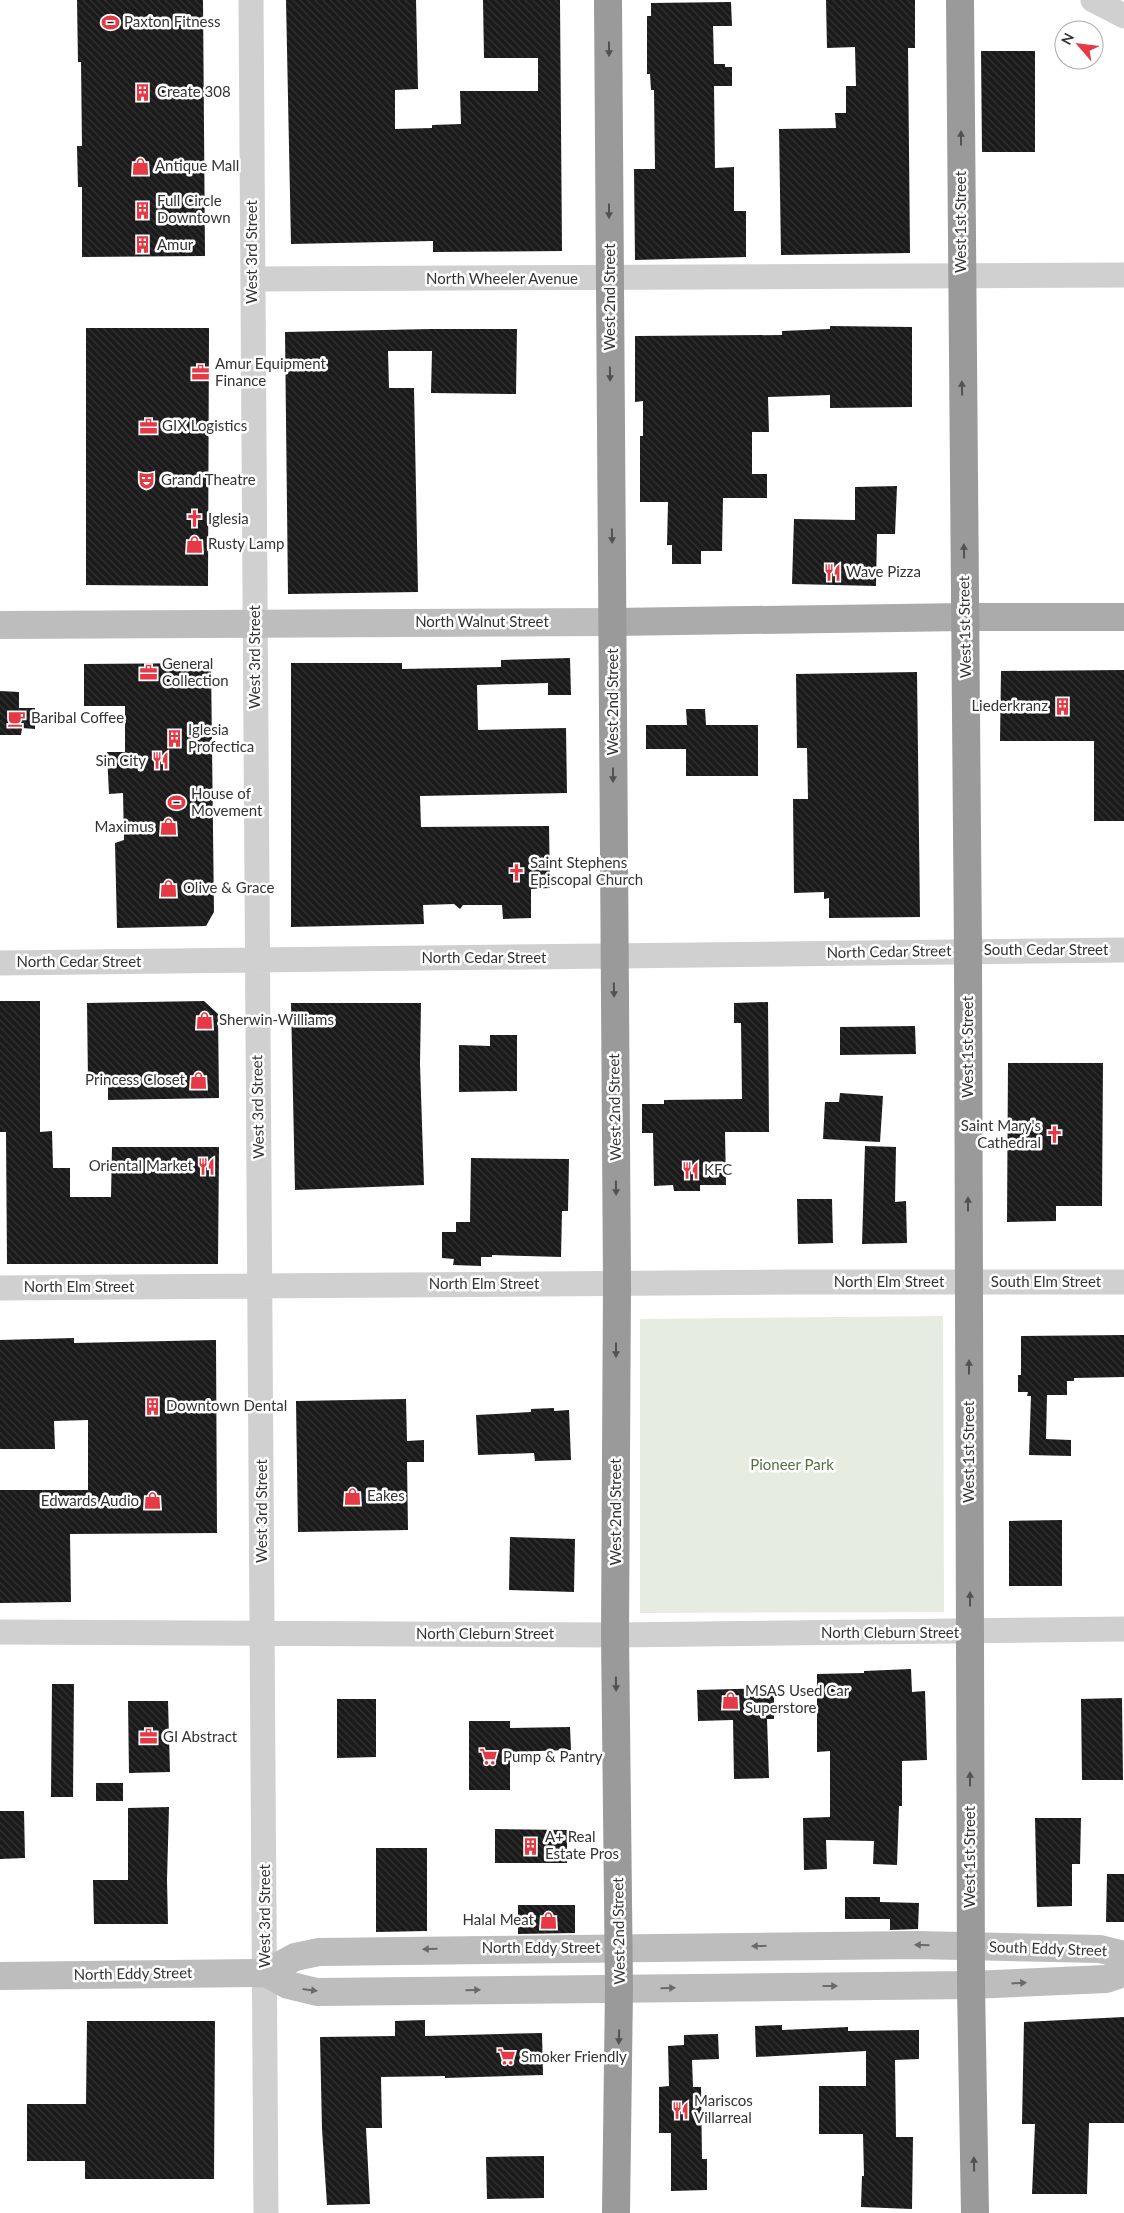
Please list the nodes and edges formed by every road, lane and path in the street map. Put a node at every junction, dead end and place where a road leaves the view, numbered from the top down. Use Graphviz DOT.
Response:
graph roads {
  1 [pos="251,0"];
  2 [pos="608,0"];
  3 [pos="960,0"];
  4 [pos="1093,0"];
  5 [pos="1124,16"];
  6 [pos="1124,275"];
  7 [pos="961,276"];
  8 [pos="252,279"];
  9 [pos="609,279"];
  10 [pos="964,617"];
  11 [pos="1124,617"];
  12 [pos="613,622"];
  13 [pos="254,624"];
  14 [pos="0,625"];
  15 [pos="1124,950"];
  16 [pos="968,951"];
  17 [pos="614,957"];
  18 [pos="256,960"];
  19 [pos="0,963"];
  20 [pos="968,1282"];
  21 [pos="1124,1282"];
  22 [pos="617,1283"];
  23 [pos="260,1286"];
  24 [pos="0,1288"];
  25 [pos="1124,1629"];
  26 [pos="0,1632"];
  27 [pos="970,1632"];
  28 [pos="263,1633"];
  29 [pos="616,1635"];
  30 [pos="970,1946"];
  31 [pos="619,1947"];
  32 [pos="1124,1954"];
  33 [pos="266,1972"];
  34 [pos="1124,1973"];
  35 [pos="0,1976"];
  36 [pos="971,1985"];
  37 [pos="619,1988"];
  38 [pos="266,2213"];
  39 [pos="616,2213"];
  40 [pos="975,2213"];
  1 -- 8 [label="street, West 3rd Street"];
  2 -- 9 [label="highway, West 2nd Street, one-way"];
  7 -- 3 [label="highway, West 1st Street, one-way"];
  4 -- 5 [label="street"];
  6 -- 7 [label="street, North Wheeler Avenue"];
  7 -- 9 [label="street, North Wheeler Avenue"];
  10 -- 7 [label="highway, West 1st Street, one-way"];
  8 -- 9 [label="street, North Wheeler Avenue"];
  8 -- 13 [label="street, West 3rd Street"];
  9 -- 12 [label="highway, West 2nd Street, one-way"];
  10 -- 11 [label="main road, North Walnut Street"];
  10 -- 12 [label="main road, North Walnut Street"];
  10 -- 16 [label="highway, West 1st Street"];
  12 -- 13 [label="main road, North Walnut Street"];
  12 -- 17 [label="highway, West 2nd Street, one-way"];
  13 -- 14 [label="main road, North Walnut Street"];
  13 -- 18 [label="street, West 3rd Street"];
  15 -- 16 [label="street, South Cedar Street"];
  16 -- 17 [label="street, North Cedar Street"];
  20 -- 16 [label="highway, West 1st Street, one-way"];
  17 -- 18 [label="street, North Cedar Street"];
  17 -- 22 [label="highway, West 2nd Street, one-way"];
  18 -- 19 [label="street, North Cedar Street"];
  18 -- 23 [label="street, West 3rd Street"];
  20 -- 21 [label="street, South Elm Street"];
  20 -- 22 [label="street, North Elm Street"];
  27 -- 20 [label="highway, West 1st Street, one-way"];
  22 -- 23 [label="street, North Elm Street"];
  22 -- 29 [label="highway, West 2nd Street, one-way"];
  23 -- 24 [label="street, North Elm Street"];
  23 -- 28 [label="street, West 3rd Street"];
  25 -- 27 [label="street, North Cleburn Street"];
  26 -- 28 [label="street, North Cleburn Street"];
  27 -- 29 [label="street, North Cleburn Street"];
  30 -- 27 [label="highway, West 1st Street, one-way"];
  28 -- 29 [label="street, North Cleburn Street"];
  28 -- 33 [label="street, West 3rd Street"];
  29 -- 31 [label="highway, West 2nd Street, one-way"];
  30 -- 31 [label="main road, North Eddy Street, one-way"];
  30 -- 32 [label="main road, South Eddy Street"];
  30 -- 36 [label="highway, West 1st Street"];
  31 -- 33 [label="main road, North Eddy Street, one-way"];
  31 -- 37 [label="highway, West 2nd Street"];
  33 -- 35 [label="main road, North Eddy Street"];
  33 -- 37 [label="main road, one-way"];
  33 -- 38 [label="street, West 3rd Street"];
  36 -- 34 [label="main road, South Eddy Street, one-way"];
  37 -- 36 [label="main road, one-way"];
  40 -- 36 [label="highway, West 1st Street, one-way"];
  37 -- 39 [label="highway, West 2nd Street, one-way"];
}
